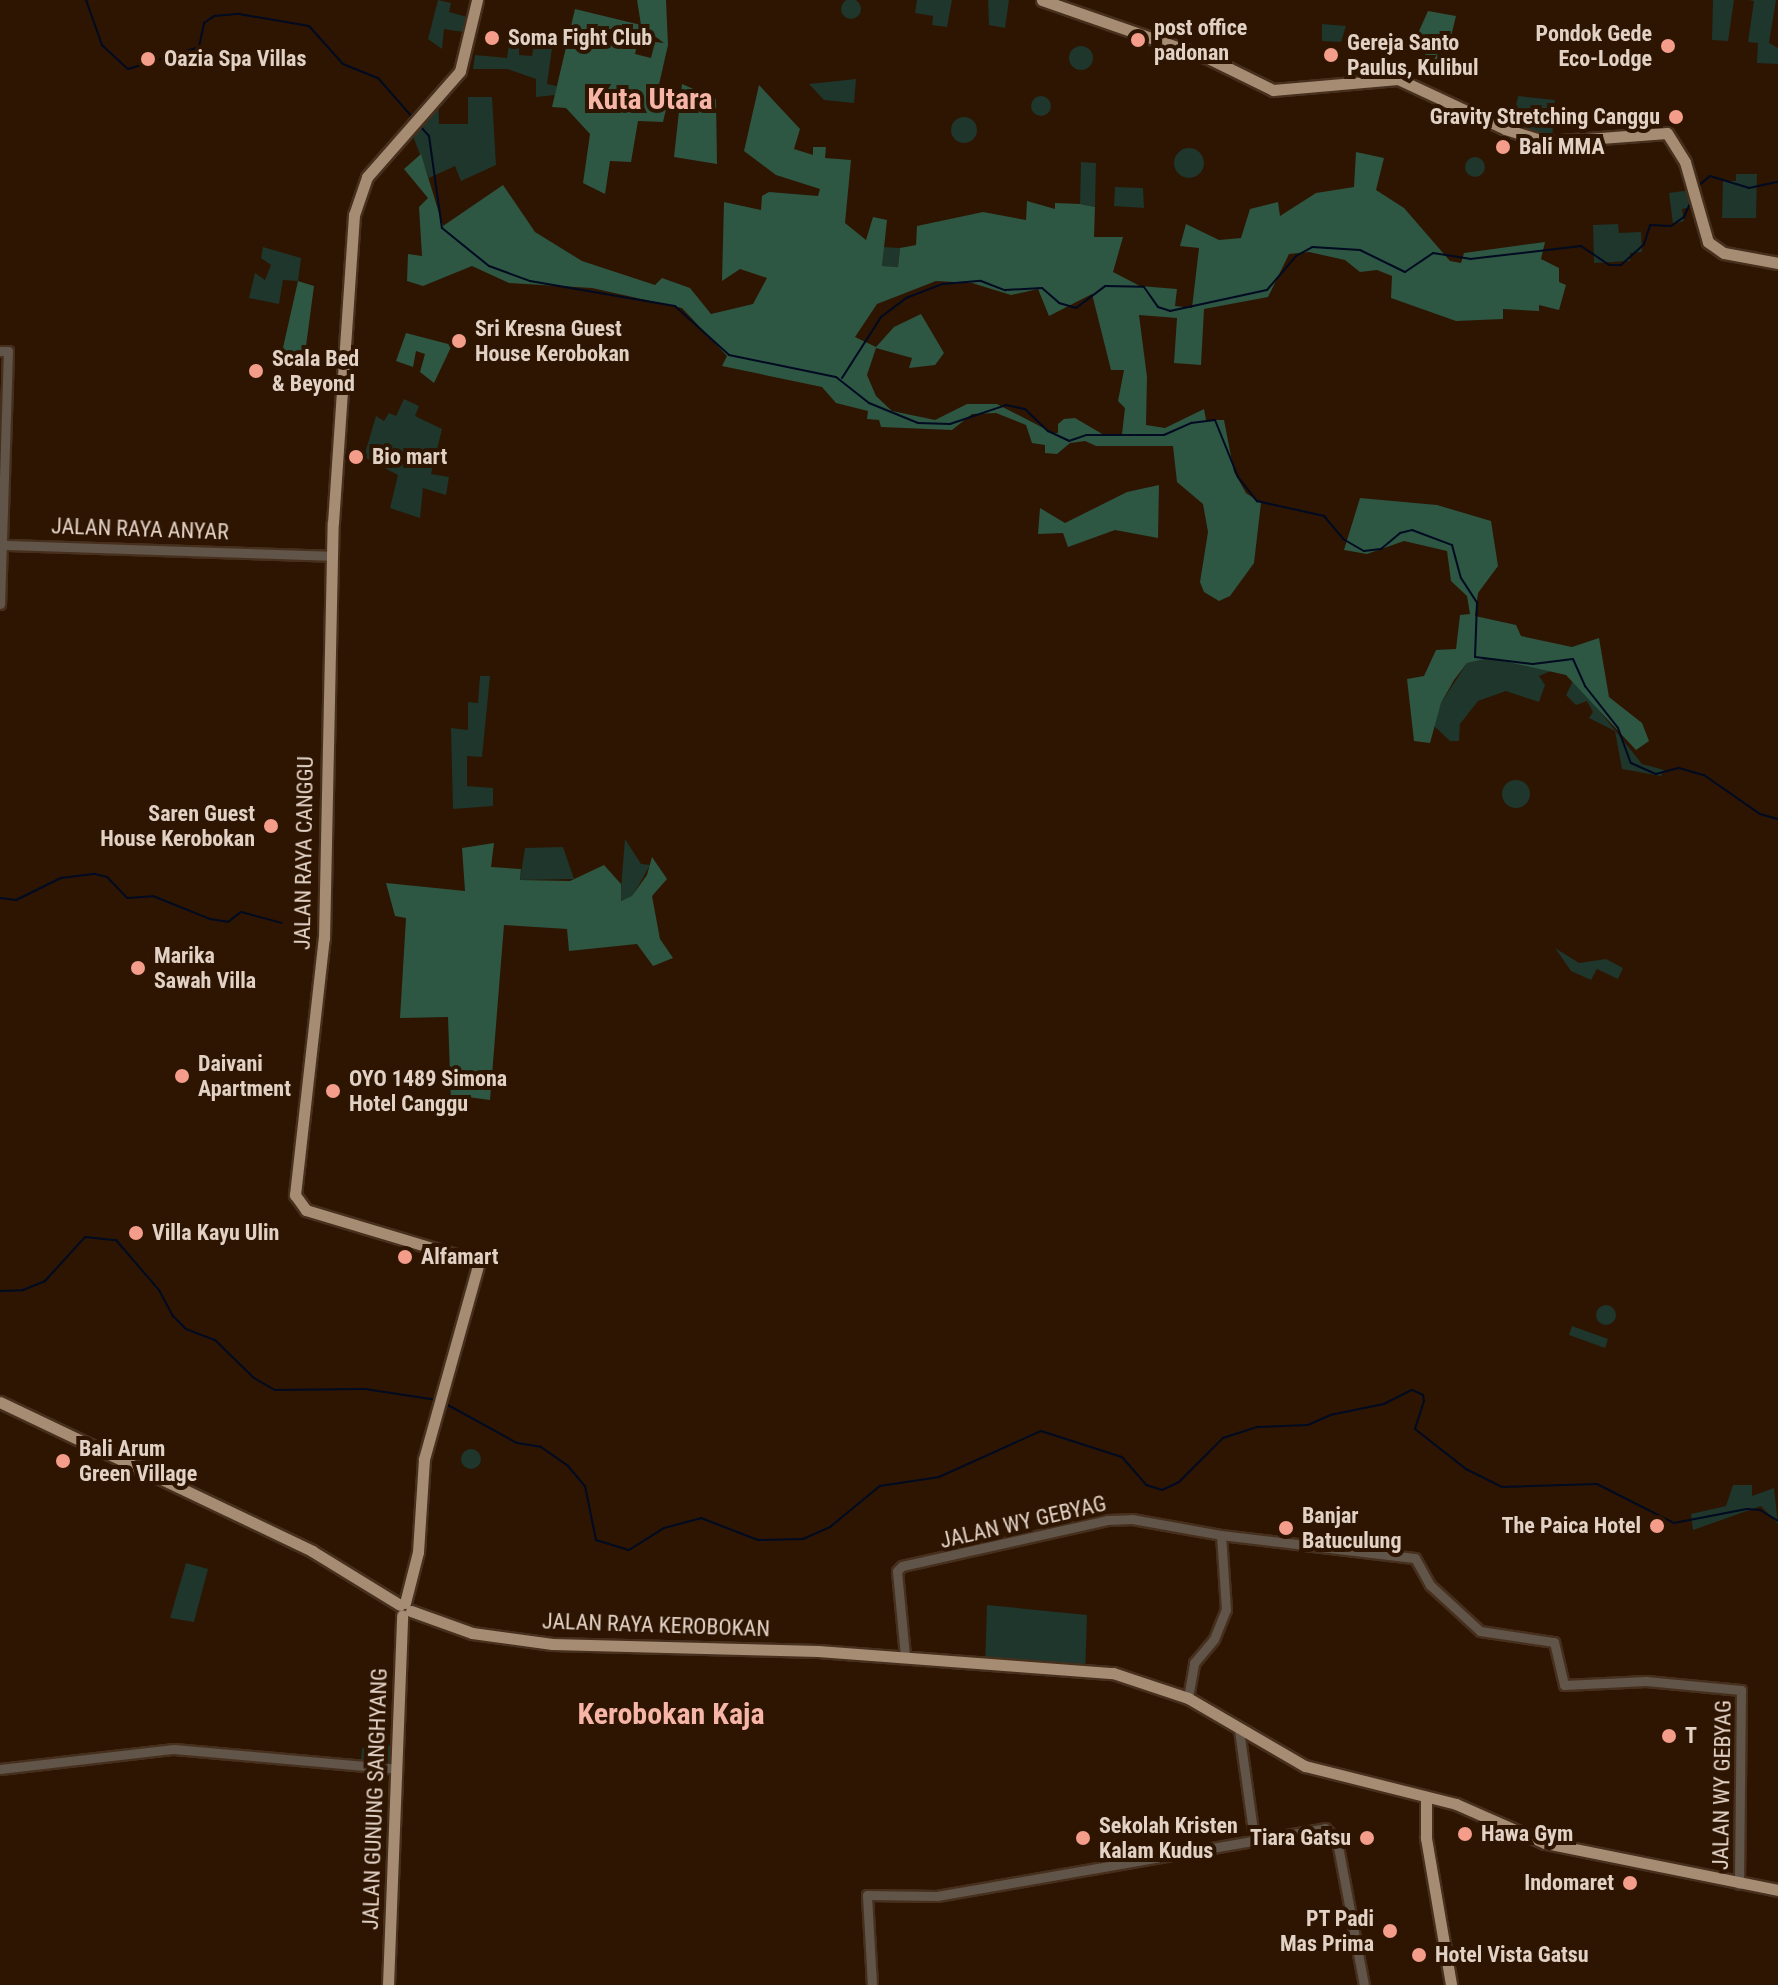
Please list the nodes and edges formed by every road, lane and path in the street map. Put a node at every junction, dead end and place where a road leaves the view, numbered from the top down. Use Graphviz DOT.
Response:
graph roads {
  1 [pos="477,0"];
  2 [pos="1042,0"];
  3 [pos="1778,263"];
  4 [pos="4,351"];
  5 [pos="5,545"];
  6 [pos="332,556"];
  7 [pos="0,604"];
  8 [pos="0,1402"];
  9 [pos="1221,1535"];
  10 [pos="1233,1536"];
  11 [pos="1226,1552"];
  12 [pos="404,1608"];
  13 [pos="905,1656"];
  14 [pos="1188,1698"];
  15 [pos="1239,1730"];
  16 [pos="0,1769"];
  17 [pos="396,1769"];
  18 [pos="1426,1797"];
  19 [pos="1254,1838"];
  20 [pos="1739,1884"];
  21 [pos="1778,1890"];
  22 [pos="388,1985"];
  23 [pos="872,1985"];
  24 [pos="1364,1985"];
  25 [pos="1451,1985"];
  1 -- 6 [label="main road, JALAN RAYA CANGGU"];
  2 -- 3 [label="main road"];
  4 -- 5 [label="street"];
  5 -- 6 [label="street, JALAN RAYA ANYAR"];
  5 -- 7 [label="street"];
  6 -- 12 [label="main road, JALAN RAYA CANGGU"];
  8 -- 12 [label="main road, JALAN RAYA KEROBOKAN"];
  9 -- 10 [label="street, JALAN WY GEBYAG"];
  9 -- 11 [label="street"];
  9 -- 13 [label="street, JALAN WY GEBYAG"];
  10 -- 11 [label="street"];
  10 -- 20 [label="street, JALAN WY GEBYAG"];
  11 -- 14 [label="street"];
  12 -- 13 [label="main road, JALAN RAYA KEROBOKAN"];
  12 -- 17 [label="main road, JALAN GUNUNG SANGHYANG"];
  13 -- 14 [label="main road, JALAN RAYA KEROBOKAN"];
  14 -- 15 [label="main road, JALAN RAYA KEROBOKAN"];
  15 -- 18 [label="main road, JALAN RAYA KEROBOKAN"];
  15 -- 19 [label="street"];
  16 -- 17 [label="street"];
  17 -- 22 [label="main road, JALAN GUNUNG SANGHYANG"];
  18 -- 20 [label="main road, JALAN RAYA KEROBOKAN"];
  18 -- 25 [label="main road"];
  19 -- 23 [label="street"];
  19 -- 24 [label="street"];
  20 -- 21 [label="main road, JALAN RAYA KEROBOKAN"];
}
